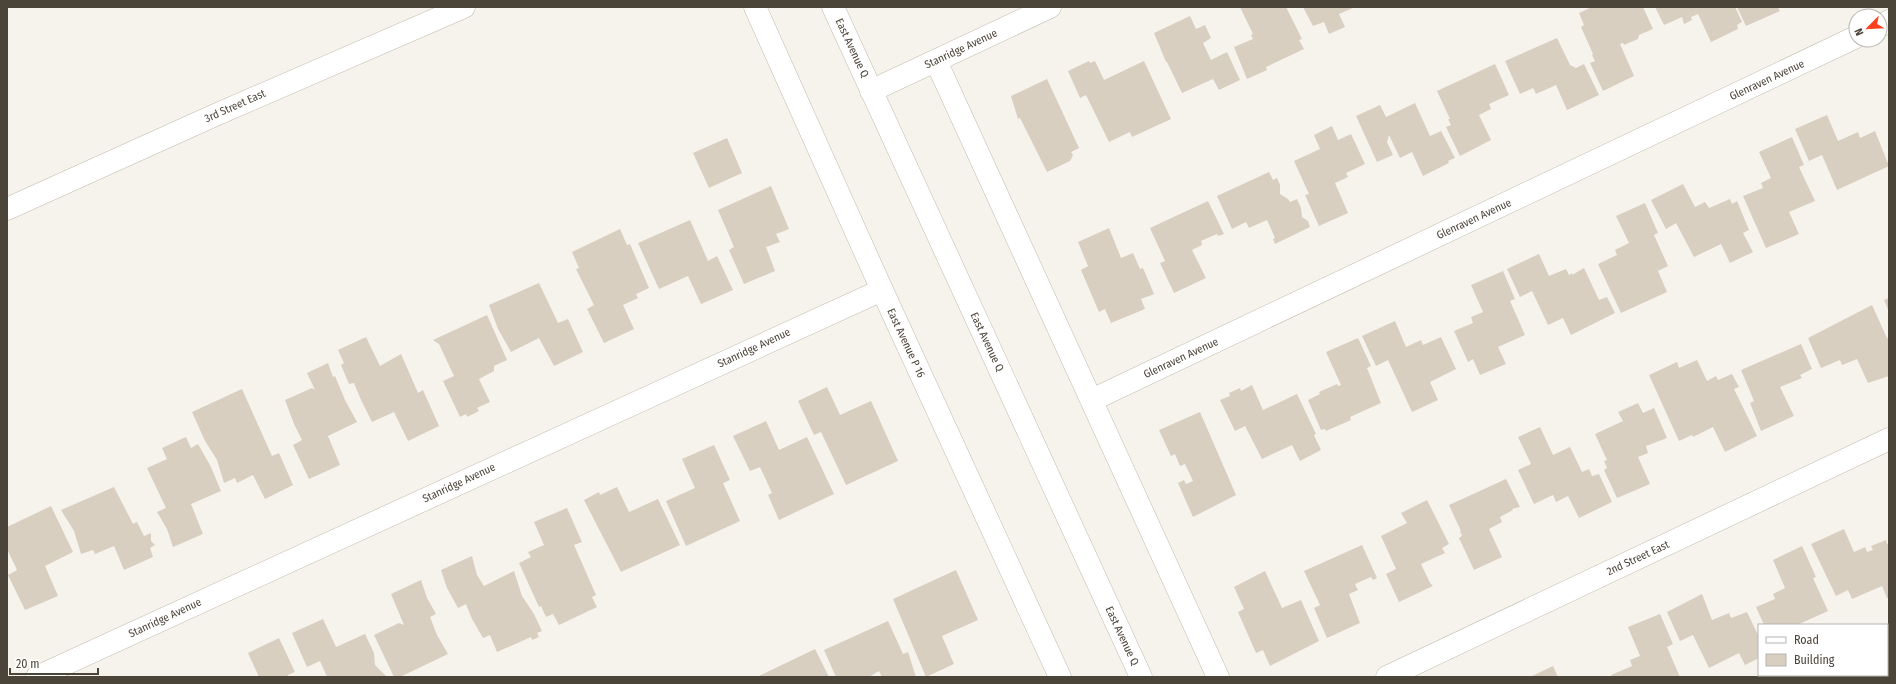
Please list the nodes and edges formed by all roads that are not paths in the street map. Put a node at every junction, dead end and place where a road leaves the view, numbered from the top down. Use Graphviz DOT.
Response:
graph roads {
  1 [pos="464,7"];
  2 [pos="755,7"];
  3 [pos="833,7"];
  4 [pos="1050,7"];
  5 [pos="1848,41"];
  6 [pos="936,61"];
  7 [pos="871,90"];
  8 [pos="7,209"];
  9 [pos="882,290"];
  10 [pos="1092,400"];
  11 [pos="1889,439"];
  12 [pos="37,677"];
  13 [pos="1060,677"];
  14 [pos="1141,677"];
  15 [pos="1218,677"];
  16 [pos="1387,677"];
  1 -- 8 [label="street, 3rd Street East"];
  2 -- 9 [label="street, East Avenue P 16"];
  3 -- 7 [label="street, East Avenue Q"];
  4 -- 6 [label="street, Stanridge Avenue"];
  5 -- 10 [label="street, Glenraven Avenue"];
  6 -- 7 [label="street, Stanridge Avenue"];
  6 -- 10 [label="street"];
  7 -- 14 [label="street, East Avenue Q"];
  9 -- 12 [label="street, Stanridge Avenue"];
  9 -- 13 [label="street, East Avenue P 16"];
  10 -- 15 [label="street"];
  11 -- 16 [label="street, 2nd Street East"];
}
